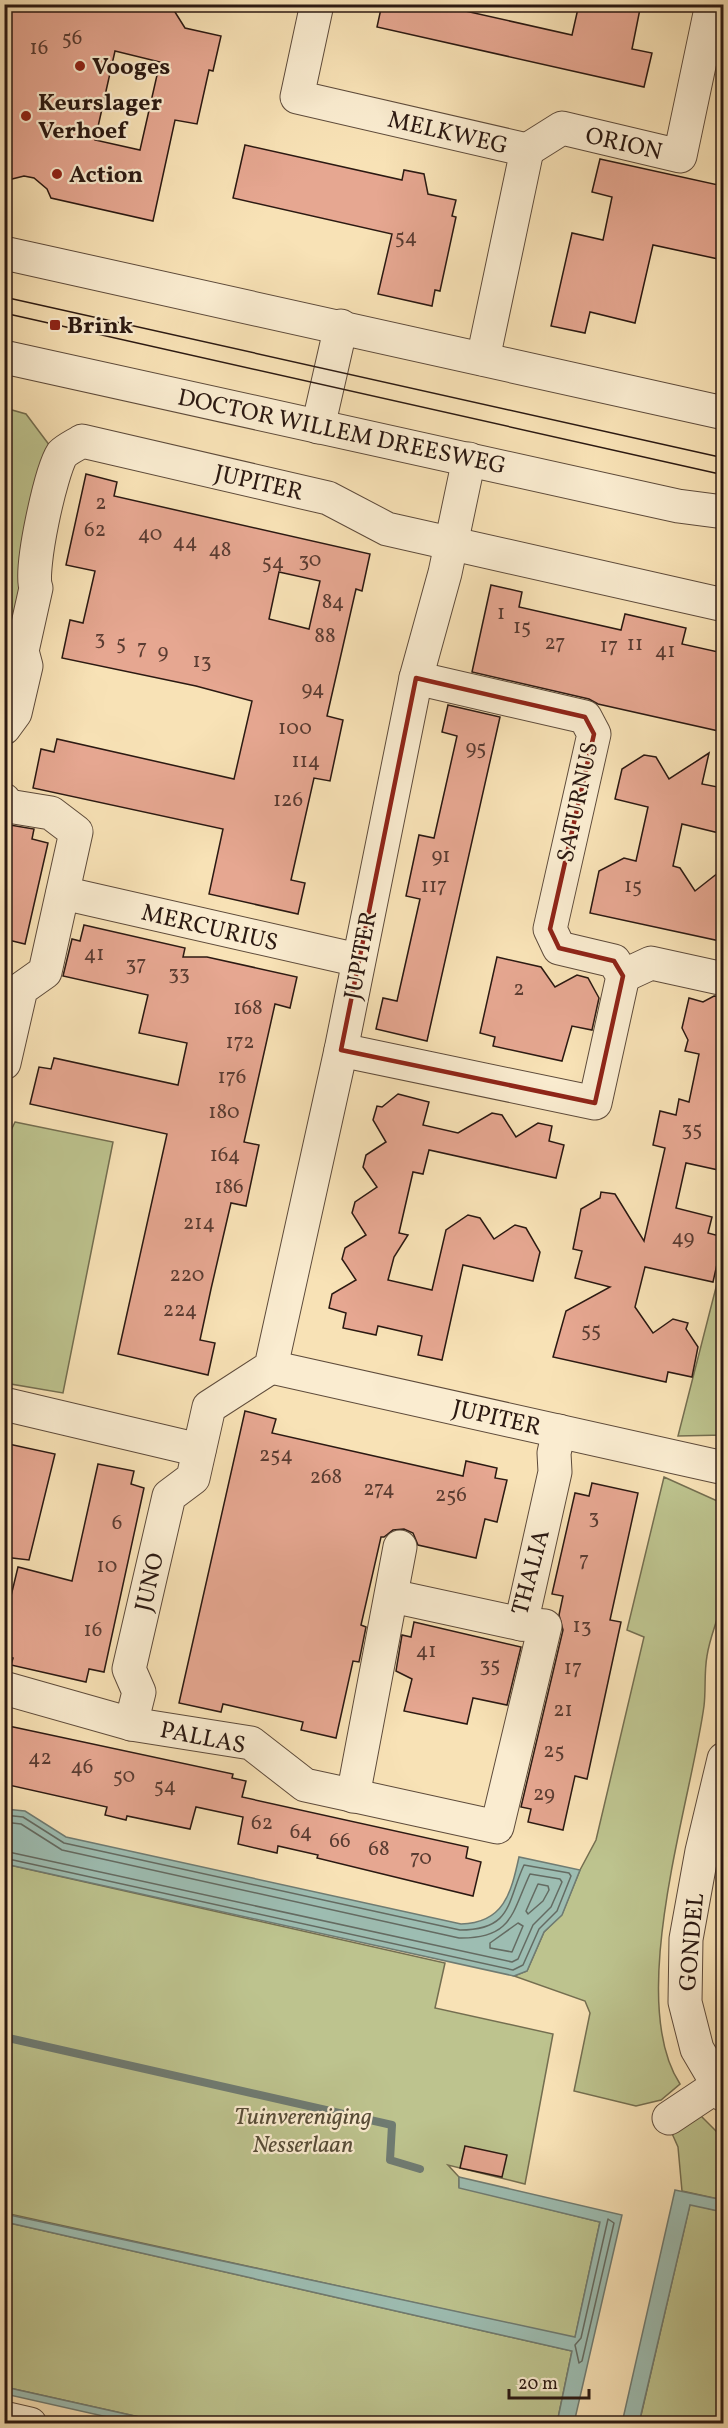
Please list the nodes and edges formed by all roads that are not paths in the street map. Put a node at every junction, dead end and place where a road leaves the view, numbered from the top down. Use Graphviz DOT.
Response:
graph roads {
  1 [pos="712,4"];
  2 [pos="315,18"];
  3 [pos="527,150"];
  4 [pos="4,253"];
  5 [pos="341,326"];
  6 [pos="4,357"];
  7 [pos="483,359"];
  8 [pos="723,413"];
  9 [pos="318,427"];
  10 [pos="469,459"];
  11 [pos="678,506"];
  12 [pos="723,512"];
  13 [pos="723,522"];
  14 [pos="452,543"];
  15 [pos="723,605"];
  16 [pos="416,678"];
  17 [pos="4,728"];
  18 [pos="4,800"];
  19 [pos="63,893"];
  20 [pos="358,960"];
  21 [pos="623,976"];
  22 [pos="723,979"];
  23 [pos="341,1050"];
  24 [pos="4,1063"];
  25 [pos="271,1367"];
  26 [pos="4,1404"];
  27 [pos="559,1431"];
  28 [pos="199,1450"];
  29 [pos="723,1468"];
  30 [pos="400,1547"];
  31 [pos="392,1596"];
  32 [pos="521,1624"];
  33 [pos="4,1688"];
  34 [pos="132,1724"];
  35 [pos="723,1759"];
  36 [pos="353,1796"];
  37 [pos="720,2090"];
  38 [pos="669,2118"];
  39 [pos="4,2418"];
  40 [pos="30,2424"];
  1 -- 3 [label="street, ORION"];
  2 -- 3 [label="street, MELKWEG"];
  3 -- 7 [label="street, MELKWEG"];
  4 -- 5 [label="street"];
  5 -- 7 [label="street"];
  5 -- 9 [label="street"];
  6 -- 9 [label="street, DOCTOR WILLEM DREESWEG"];
  7 -- 8 [label="street"];
  9 -- 10 [label="street, DOCTOR WILLEM DREESWEG"];
  10 -- 11 [label="street, DOCTOR WILLEM DREESWEG"];
  10 -- 14 [label="street, JUPITER"];
  11 -- 12 [label="street, DOCTOR WILLEM DREESWEG"];
  11 -- 13 [label="street, DOCTOR WILLEM DREESWEG"];
  14 -- 15 [label="street, JUPITER"];
  14 -- 16 [label="street, JUPITER"];
  14 -- 17 [label="street, JUPITER"];
  16 -- 20 [label="street, JUPITER"];
  16 -- 21 [label="street, SATURNUS"];
  18 -- 19 [label="street"];
  19 -- 20 [label="street, MERCURIUS"];
  19 -- 24 [label="street"];
  20 -- 23 [label="street, JUPITER"];
  21 -- 22 [label="street"];
  21 -- 23 [label="street"];
  23 -- 25 [label="street, JUPITER"];
  25 -- 27 [label="street, JUPITER"];
  25 -- 28 [label="street"];
  26 -- 28 [label="street"];
  27 -- 29 [label="street, JUPITER"];
  27 -- 32 [label="street, THALIA"];
  28 -- 34 [label="street, JUNO"];
  30 -- 31 [label="street"];
  31 -- 32 [label="street, THALIA"];
  31 -- 36 [label="street"];
  32 -- 36 [label="street, PALLAS"];
  33 -- 34 [label="street, PALLAS"];
  34 -- 36 [label="street, PALLAS"];
  35 -- 37 [label="street, GONDEL"];
  37 -- 38 [label="street"];
  39 -- 40 [label="street"];
}
